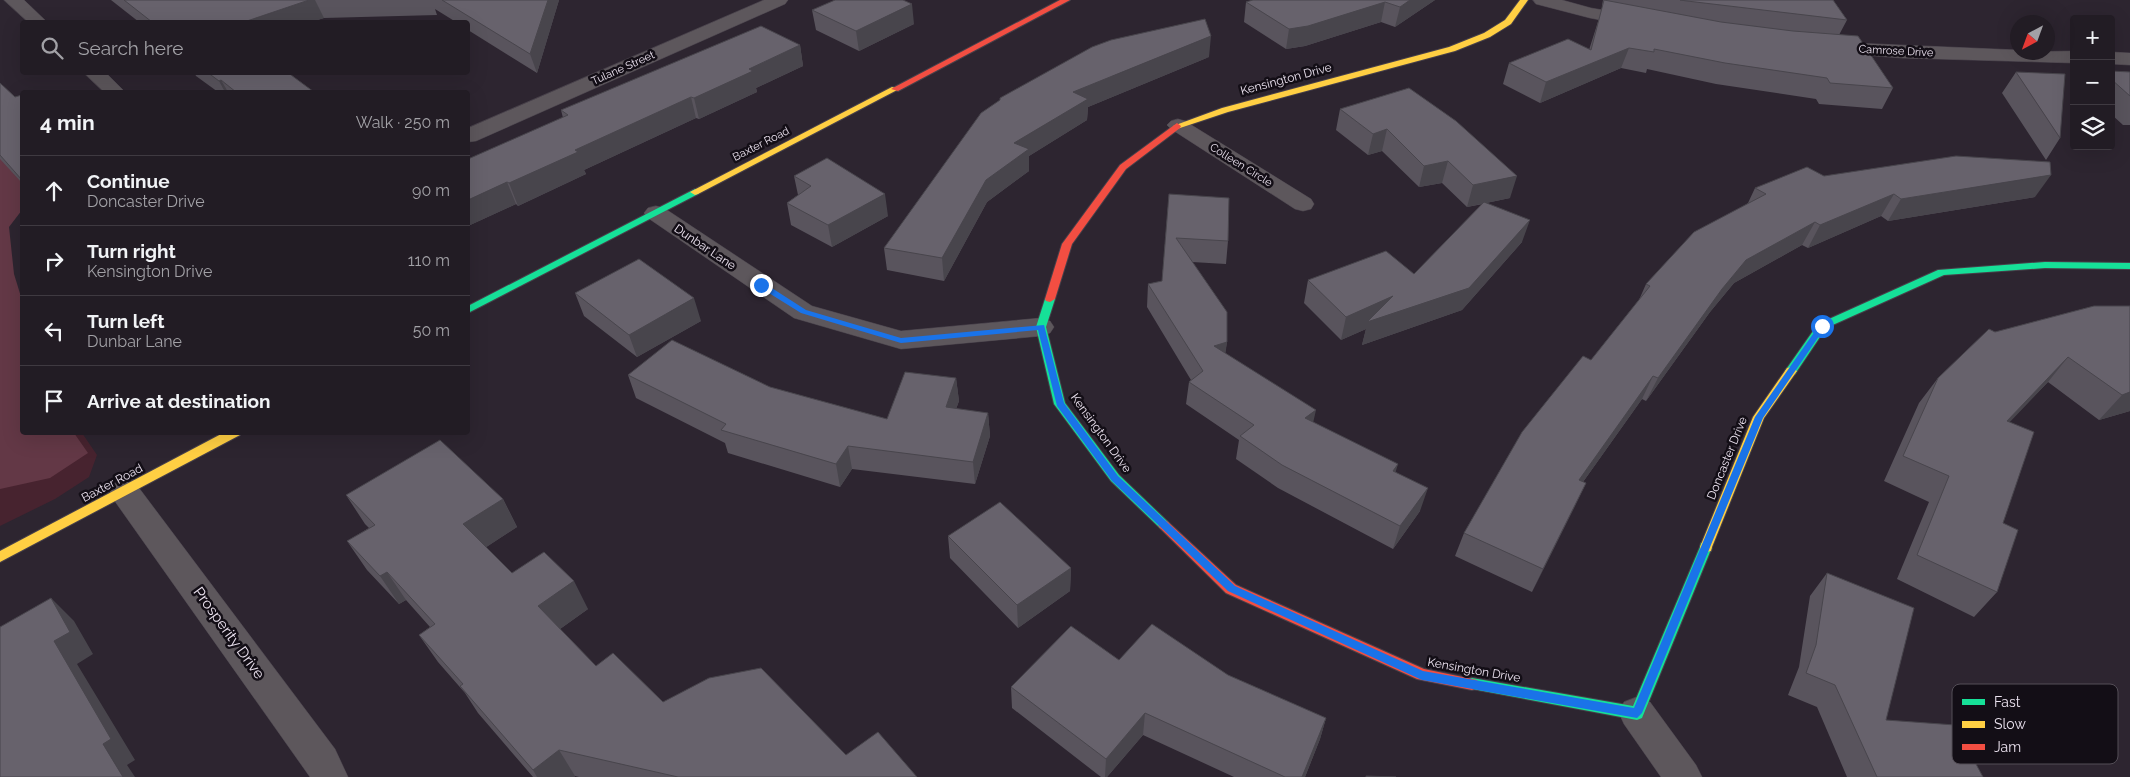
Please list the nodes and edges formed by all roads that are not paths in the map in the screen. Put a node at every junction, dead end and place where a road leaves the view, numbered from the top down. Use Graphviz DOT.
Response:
graph roads {
  1 [pos="13,0"];
  2 [pos="779,0"];
  3 [pos="1066,0"];
  4 [pos="1524,0"];
  5 [pos="1542,0"];
  6 [pos="36,20"];
  7 [pos="1653,24"];
  8 [pos="1808,46"];
  9 [pos="2070,57"];
  10 [pos="2115,58"];
  11 [pos="2130,59"];
  12 [pos="96,75"];
  13 [pos="113,90"];
  14 [pos="1178,125"];
  15 [pos="470,135"];
  16 [pos="1303,204"];
  17 [pos="656,213"];
  18 [pos="2130,266"];
  19 [pos="470,309"];
  20 [pos="1041,327"];
  21 [pos="230,435"];
  22 [pos="125,492"];
  23 [pos="0,556"];
  24 [pos="1637,713"];
  25 [pos="329,777"];
  26 [pos="1683,777"];
  1 -- 6 [label="street"];
  2 -- 15 [label="street, Tulane Street"];
  3 -- 17 [label="street, Baxter Road"];
  4 -- 14 [label="street, Kensington Drive"];
  5 -- 7 [label="street"];
  8 -- 9 [label="street, Camrose Drive"];
  10 -- 11 [label="street"];
  12 -- 13 [label="street"];
  14 -- 16 [label="street, Colleen Circle"];
  14 -- 20 [label="street, Kensington Drive"];
  17 -- 19 [label="street, Baxter Road"];
  17 -- 20 [label="street, Dunbar Lane"];
  18 -- 24 [label="street, Doncaster Drive"];
  20 -- 24 [label="street, Kensington Drive"];
  21 -- 22 [label="street, Baxter Road"];
  22 -- 23 [label="street, Baxter Road"];
  22 -- 25 [label="street, Prosperity Drive"];
  24 -- 26 [label="street"];
}
